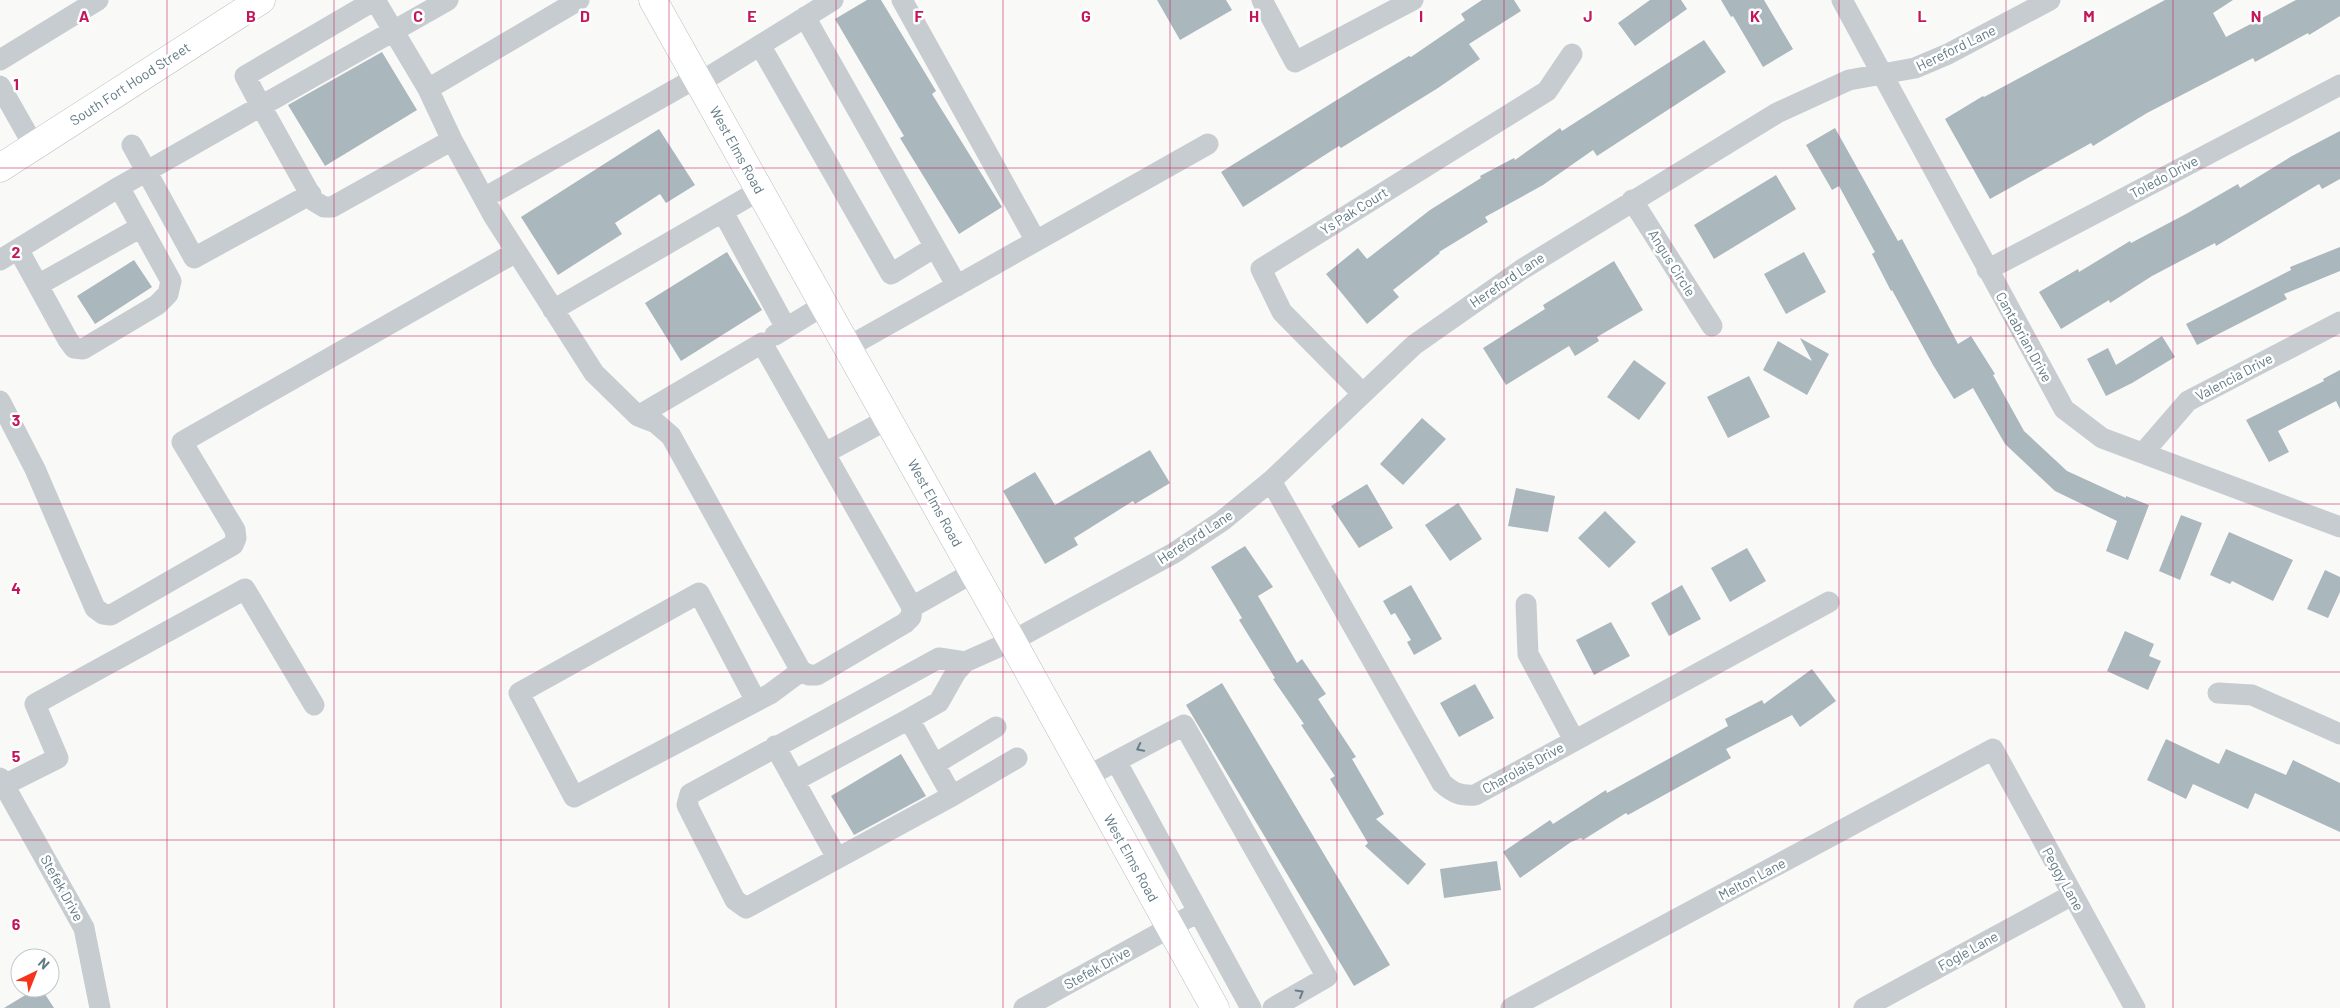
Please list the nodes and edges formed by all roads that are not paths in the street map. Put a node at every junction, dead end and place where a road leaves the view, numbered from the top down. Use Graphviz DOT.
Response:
graph roads {
  1 [pos="97,0"];
  2 [pos="261,0"];
  3 [pos="375,0"];
  4 [pos="448,0"];
  5 [pos="579,0"];
  6 [pos="653,0"];
  7 [pos="833,0"];
  8 [pos="902,0"];
  9 [pos="1262,0"];
  10 [pos="1413,0"];
  11 [pos="1842,0"];
  12 [pos="2050,0"];
  13 [pos="805,17"];
  14 [pos="394,31"];
  15 [pos="760,45"];
  16 [pos="1572,54"];
  17 [pos="0,60"];
  18 [pos="1883,75"];
  19 [pos="698,80"];
  20 [pos="2340,85"];
  21 [pos="0,86"];
  22 [pos="428,89"];
  23 [pos="261,106"];
  24 [pos="452,140"];
  25 [pos="1208,144"];
  26 [pos="132,145"];
  27 [pos="34,146"];
  28 [pos="0,168"];
  29 [pos="148,172"];
  30 [pos="119,187"];
  31 [pos="760,190"];
  32 [pos="311,194"];
  33 [pos="484,198"];
  34 [pos="1632,200"];
  35 [pos="723,212"];
  36 [pos="141,227"];
  37 [pos="1036,241"];
  38 [pos="935,247"];
  39 [pos="18,249"];
  40 [pos="516,252"];
  41 [pos="0,260"];
  42 [pos="1988,270"];
  43 [pos="38,285"];
  44 [pos="957,286"];
  45 [pos="824,305"];
  46 [pos="553,310"];
  47 [pos="2340,322"];
  48 [pos="1712,326"];
  49 [pos="786,328"];
  50 [pos="762,343"];
  51 [pos="848,347"];
  52 [pos="1362,394"];
  53 [pos="0,402"];
  54 [pos="638,416"];
  55 [pos="888,419"];
  56 [pos="825,452"];
  57 [pos="2143,452"];
  58 [pos="1271,481"];
  59 [pos="2340,527"];
  60 [pos="974,572"];
  61 [pos="1829,602"];
  62 [pos="1526,604"];
  63 [pos="912,607"];
  64 [pos="1012,641"];
  65 [pos="964,662"];
  66 [pos="801,671"];
  67 [pos="2218,693"];
  68 [pos="756,701"];
  69 [pos="314,705"];
  70 [pos="909,719"];
  71 [pos="996,727"];
  72 [pos="2340,734"];
  73 [pos="1574,740"];
  74 [pos="775,746"];
  75 [pos="1993,749"];
  76 [pos="1017,758"];
  77 [pos="1116,761"];
  78 [pos="935,764"];
  79 [pos="1086,776"];
  80 [pos="794,781"];
  81 [pos="2,782"];
  82 [pos="952,796"];
  83 [pos="837,858"];
  84 [pos="1178,876"];
  85 [pos="1150,892"];
  86 [pos="2072,894"];
  87 [pos="1198,912"];
  88 [pos="1170,927"];
  89 [pos="1029,1007"];
  90 [pos="100,1008"];
  91 [pos="1215,1008"];
  92 [pos="1250,1008"];
  93 [pos="1273,1008"];
  94 [pos="1511,1008"];
  95 [pos="1864,1008"];
  96 [pos="2135,1008"];
  1 -- 17 [label="street"];
  2 -- 27 [label="main road, South Fort Hood Street"];
  3 -- 14 [label="street"];
  3 -- 23 [label="street"];
  4 -- 14 [label="street"];
  5 -- 22 [label="street"];
  6 -- 19 [label="main road, West Elms Road"];
  7 -- 13 [label="street"];
  8 -- 37 [label="street"];
  9 -- 10 [label="street"];
  11 -- 18 [label="street, Cantabrian Drive"];
  12 -- 18 [label="street, Hereford Lane"];
  13 -- 15 [label="street"];
  13 -- 38 [label="street"];
  14 -- 22 [label="street"];
  14 -- 23 [label="street"];
  15 -- 19 [label="street"];
  15 -- 38 [label="street"];
  16 -- 52 [label="street, Ys Pak Court"];
  18 -- 34 [label="street, Hereford Lane"];
  18 -- 42 [label="street, Cantabrian Drive"];
  19 -- 31 [label="main road, West Elms Road"];
  19 -- 33 [label="street"];
  20 -- 42 [label="street, Toledo Drive"];
  21 -- 27 [label="street"];
  22 -- 24 [label="street"];
  23 -- 29 [label="street"];
  23 -- 32 [label="street"];
  24 -- 32 [label="street"];
  24 -- 33 [label="street"];
  25 -- 37 [label="street"];
  26 -- 29 [label="street"];
  27 -- 28 [label="main road, South Fort Hood Street"];
  29 -- 30 [label="street"];
  29 -- 32 [label="street"];
  30 -- 36 [label="street"];
  30 -- 39 [label="street"];
  31 -- 35 [label="street"];
  31 -- 45 [label="main road, West Elms Road"];
  33 -- 40 [label="street"];
  34 -- 48 [label="street, Angus Circle"];
  34 -- 52 [label="street, Hereford Lane"];
  35 -- 46 [label="street"];
  35 -- 49 [label="street"];
  36 -- 43 [label="street"];
  36 -- 43 [label="street"];
  37 -- 44 [label="street"];
  38 -- 44 [label="street"];
  39 -- 41 [label="street"];
  39 -- 43 [label="street"];
  40 -- 46 [label="street"];
  40 -- 53 [label="street"];
  42 -- 57 [label="street, Cantabrian Drive"];
  44 -- 51 [label="street"];
  45 -- 49 [label="street"];
  45 -- 51 [label="main road, West Elms Road"];
  46 -- 54 [label="street"];
  47 -- 57 [label="street, Valencia Drive"];
  49 -- 50 [label="street"];
  50 -- 54 [label="street"];
  50 -- 56 [label="street"];
  51 -- 55 [label="main road, West Elms Road"];
  52 -- 58 [label="street, Hereford Lane"];
  54 -- 66 [label="street"];
  55 -- 56 [label="street"];
  55 -- 60 [label="main road, West Elms Road"];
  56 -- 63 [label="street"];
  57 -- 59 [label="street, Cantabrian Drive"];
  58 -- 64 [label="street, Hereford Lane"];
  58 -- 73 [label="street, Charolais Drive"];
  60 -- 63 [label="street"];
  60 -- 64 [label="main road, West Elms Road"];
  61 -- 73 [label="street, Charolais Drive"];
  62 -- 73 [label="street"];
  63 -- 66 [label="street"];
  64 -- 65 [label="street, Hereford Lane"];
  64 -- 79 [label="main road, West Elms Road"];
  65 -- 70 [label="street"];
  65 -- 74 [label="street"];
  66 -- 68 [label="street"];
  67 -- 72 [label="street"];
  68 -- 68 [label="street"];
  69 -- 81 [label="street"];
  70 -- 78 [label="street"];
  70 -- 80 [label="street"];
  71 -- 78 [label="street"];
  74 -- 80 [label="street"];
  74 -- 83 [label="street"];
  75 -- 86 [label="street, Peggy Lane"];
  75 -- 94 [label="street, Melton Lane"];
  76 -- 82 [label="street"];
  77 -- 79 [label="street"];
  77 -- 84 [label="street"];
  93 -- 77 [label="street, one-way"];
  78 -- 82 [label="street"];
  79 -- 85 [label="main road, West Elms Road"];
  80 -- 83 [label="street"];
  81 -- 90 [label="street, Stefek Drive"];
  82 -- 83 [label="street"];
  84 -- 85 [label="street"];
  84 -- 87 [label="street"];
  85 -- 88 [label="main road, West Elms Road"];
  86 -- 95 [label="street, Fogle Lane"];
  86 -- 96 [label="street, Peggy Lane"];
  87 -- 88 [label="street, Stefek Drive"];
  87 -- 92 [label="street"];
  88 -- 89 [label="street, Stefek Drive"];
  88 -- 91 [label="main road, West Elms Road"];
}
